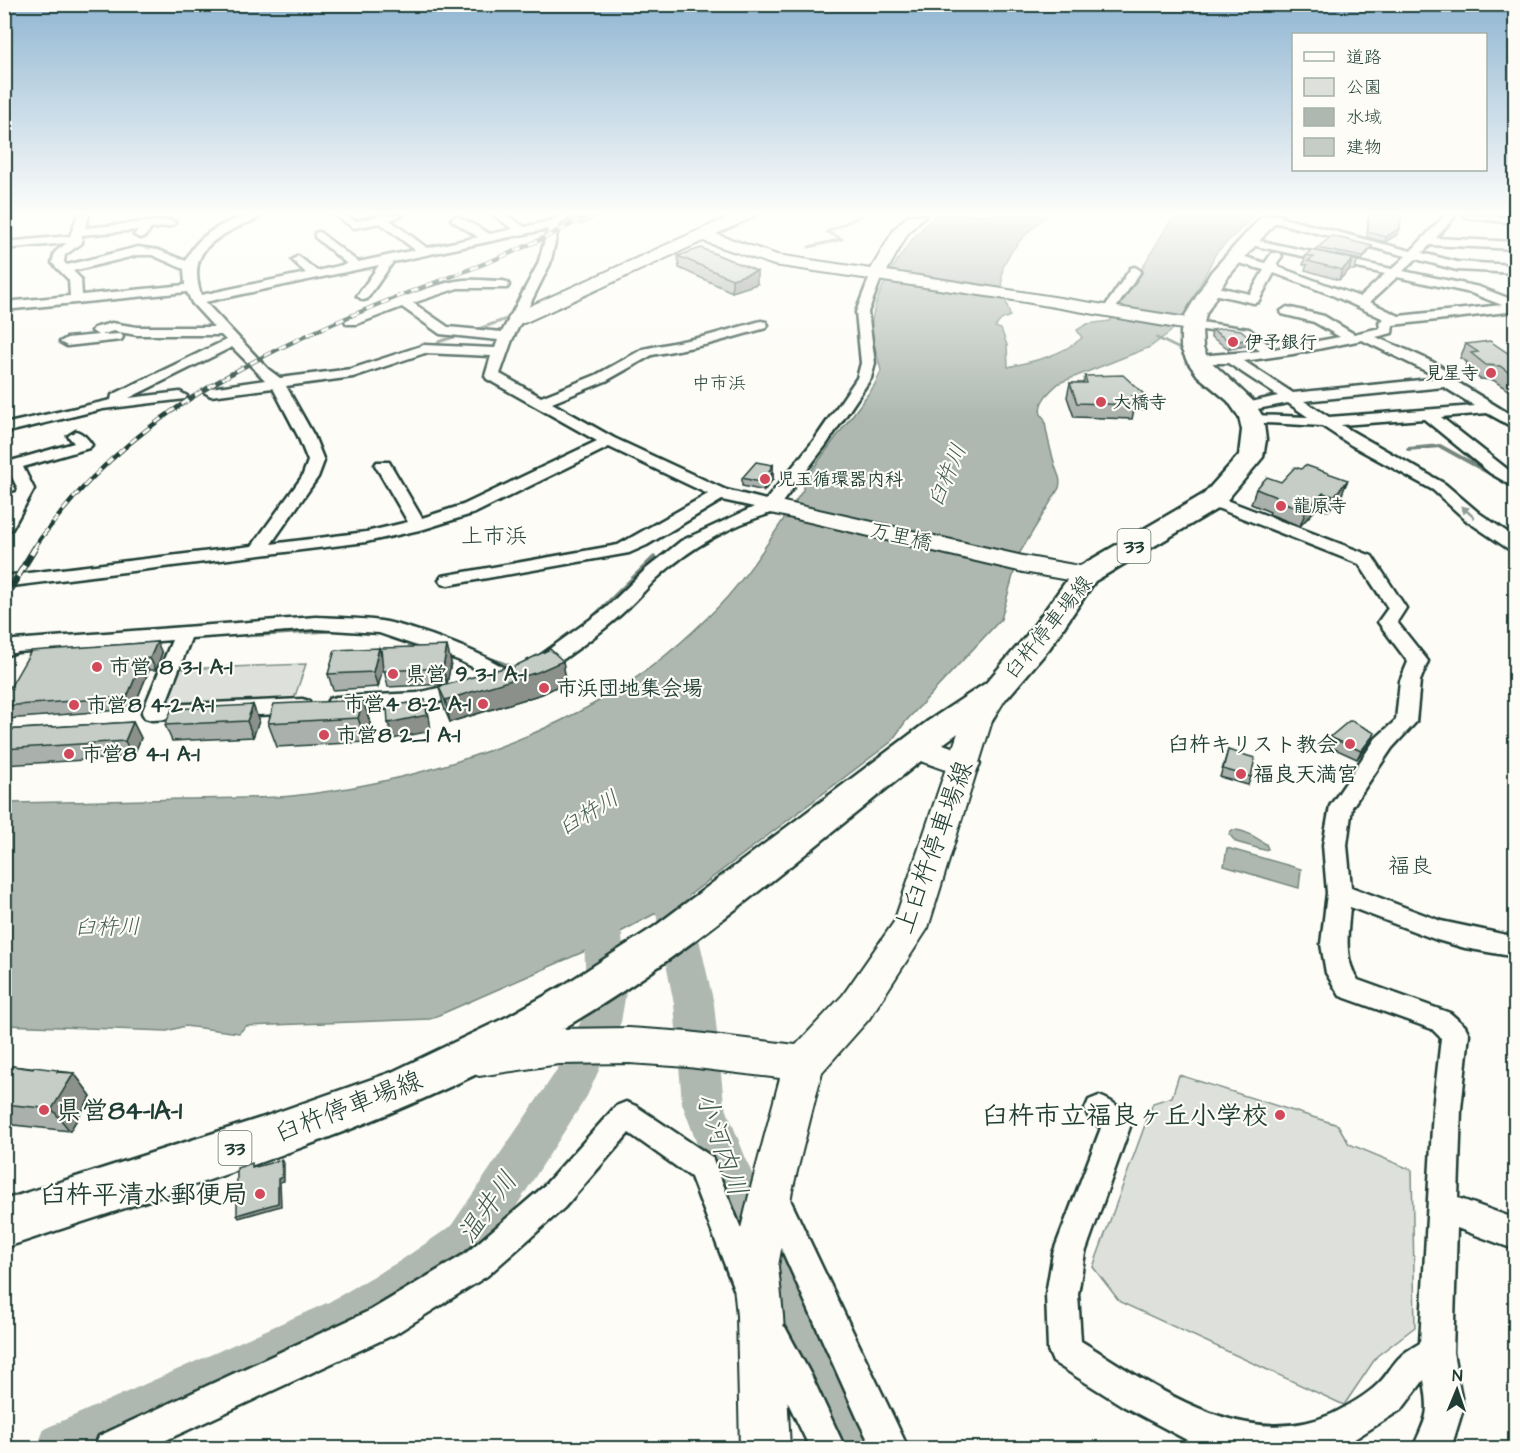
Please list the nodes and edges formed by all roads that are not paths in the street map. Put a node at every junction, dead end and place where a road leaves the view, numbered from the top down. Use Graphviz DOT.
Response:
graph roads {
  1 [pos="75,283"];
  2 [pos="192,283"];
  3 [pos="265,283"];
  4 [pos="372,283"];
  5 [pos="535,283"];
  6 [pos="598,283"];
  7 [pos="878,283"];
  8 [pos="924,283"];
  9 [pos="1128,283"];
  10 [pos="1213,283"];
  11 [pos="1263,283"];
  12 [pos="1313,283"];
  13 [pos="1383,283"];
  14 [pos="1443,283"];
  15 [pos="503,285"];
  16 [pos="1208,289"];
  17 [pos="194,294"];
  18 [pos="363,296"];
  19 [pos="76,299"];
  20 [pos="402,302"];
  21 [pos="1362,302"];
  22 [pos="4,306"];
  23 [pos="1515,306"];
  24 [pos="1110,311"];
  25 [pos="1287,311"];
  26 [pos="517,320"];
  27 [pos="1397,320"];
  28 [pos="352,321"];
  29 [pos="1186,324"];
  30 [pos="761,325"];
  31 [pos="99,331"];
  32 [pos="137,331"];
  33 [pos="230,336"];
  34 [pos="508,337"];
  35 [pos="1357,337"];
  36 [pos="67,342"];
  37 [pos="499,352"];
  38 [pos="1272,353"];
  39 [pos="1198,360"];
  40 [pos="1233,360"];
  41 [pos="1447,382"];
  42 [pos="278,384"];
  43 [pos="211,393"];
  44 [pos="180,396"];
  45 [pos="1291,398"];
  46 [pos="543,402"];
  47 [pos="103,405"];
  48 [pos="1492,412"];
  49 [pos="1250,413"];
  50 [pos="1515,413"];
  51 [pos="1428,414"];
  52 [pos="1328,422"];
  53 [pos="1515,425"];
  54 [pos="4,429"];
  55 [pos="76,436"];
  56 [pos="609,441"];
  57 [pos="383,465"];
  58 [pos="10,468"];
  59 [pos="1515,483"];
  60 [pos="720,494"];
  61 [pos="12,499"];
  62 [pos="1213,500"];
  63 [pos="774,507"];
  64 [pos="6,525"];
  65 [pos="418,525"];
  66 [pos="641,541"];
  67 [pos="1515,546"];
  68 [pos="257,551"];
  69 [pos="669,559"];
  70 [pos="1085,575"];
  71 [pos="448,580"];
  72 [pos="4,582"];
  73 [pos="184,633"];
  74 [pos="4,650"];
  75 [pos="506,679"];
  76 [pos="998,690"];
  77 [pos="917,747"];
  78 [pos="963,764"];
  79 [pos="1339,893"];
  80 [pos="1515,947"];
  81 [pos="462,1060"];
  82 [pos="804,1064"];
  83 [pos="1099,1109"];
  84 [pos="771,1191"];
  85 [pos="1442,1207"];
  86 [pos="4,1224"];
  87 [pos="1515,1235"];
  88 [pos="760,1316"];
  89 [pos="1436,1352"];
  90 [pos="111,1449"];
  91 [pos="765,1449"];
  92 [pos="828,1449"];
  93 [pos="891,1449"];
  94 [pos="1431,1449"];
  1 -- 19 [label="street"];
  2 -- 17 [label="street"];
  3 -- 17 [label="street"];
  4 -- 18 [label="street"];
  5 -- 26 [label="street"];
  6 -- 26 [label="street"];
  7 -- 63 [label="street"];
  8 -- 24 [label="street"];
  9 -- 24 [label="street"];
  10 -- 16 [label="main road"];
  11 -- 16 [label="street"];
  12 -- 21 [label="street"];
  13 -- 21 [label="street"];
  14 -- 23 [label="street"];
  15 -- 20 [label="street"];
  16 -- 29 [label="main road"];
  17 -- 19 [label="street"];
  17 -- 33 [label="street"];
  19 -- 22 [label="street"];
  20 -- 28 [label="street"];
  20 -- 34 [label="street"];
  21 -- 27 [label="street"];
  23 -- 27 [label="street"];
  24 -- 29 [label="street"];
  25 -- 35 [label="street"];
  26 -- 34 [label="street"];
  27 -- 35 [label="street"];
  29 -- 38 [label="street"];
  29 -- 39 [label="main road"];
  30 -- 46 [label="street"];
  31 -- 32 [label="street"];
  32 -- 33 [label="street"];
  32 -- 36 [label="street"];
  33 -- 42 [label="street"];
  33 -- 47 [label="street"];
  34 -- 37 [label="street"];
  35 -- 38 [label="street"];
  35 -- 41 [label="street"];
  37 -- 42 [label="street"];
  37 -- 46 [label="street"];
  38 -- 40 [label="street"];
  39 -- 40 [label="street"];
  39 -- 49 [label="main road"];
  40 -- 45 [label="street"];
  41 -- 45 [label="street"];
  41 -- 48 [label="street"];
  42 -- 43 [label="street"];
  42 -- 68 [label="street"];
  44 -- 47 [label="street"];
  45 -- 49 [label="street"];
  45 -- 52 [label="street"];
  46 -- 56 [label="street"];
  47 -- 54 [label="street"];
  48 -- 50 [label="street"];
  48 -- 51 [label="street"];
  48 -- 53 [label="street"];
  49 -- 52 [label="street"];
  49 -- 62 [label="main road, 臼杵停車場線 / 33"];
  51 -- 52 [label="street"];
  51 -- 59 [label="street"];
  67 -- 52 [label="street, one-way"];
  55 -- 58 [label="street"];
  56 -- 60 [label="street"];
  56 -- 65 [label="street"];
  57 -- 65 [label="street"];
  58 -- 61 [label="street"];
  60 -- 63 [label="street"];
  60 -- 66 [label="street"];
  61 -- 64 [label="street"];
  62 -- 70 [label="main road, 臼杵停車場線 / 33"];
  62 -- 79 [label="street"];
  63 -- 69 [label="street"];
  63 -- 70 [label="street, 万里橋"];
  65 -- 68 [label="street"];
  66 -- 69 [label="street"];
  66 -- 71 [label="street"];
  68 -- 72 [label="street"];
  69 -- 75 [label="street"];
  70 -- 76 [label="main road, 臼杵停車場線 / 33"];
  73 -- 74 [label="street"];
  73 -- 75 [label="street"];
  73 -- 75 [label="street"];
  76 -- 77 [label="main road, 臼杵停車場線 / 33"];
  76 -- 78 [label="street, 上臼杵停車場線"];
  77 -- 78 [label="main road"];
  77 -- 81 [label="main road, 臼杵停車場線 / 33"];
  78 -- 82 [label="street, 上臼杵停車場線"];
  79 -- 80 [label="street"];
  79 -- 85 [label="street"];
  81 -- 82 [label="street"];
  81 -- 86 [label="main road, 臼杵停車場線 / 33"];
  82 -- 84 [label="street, 上臼杵停車場線"];
  83 -- 89 [label="street"];
  84 -- 88 [label="street, 上臼杵停車場線"];
  84 -- 93 [label="street"];
  85 -- 87 [label="street"];
  85 -- 89 [label="street"];
  88 -- 90 [label="street"];
  88 -- 91 [label="street"];
  88 -- 92 [label="street"];
  89 -- 94 [label="street"];
}
